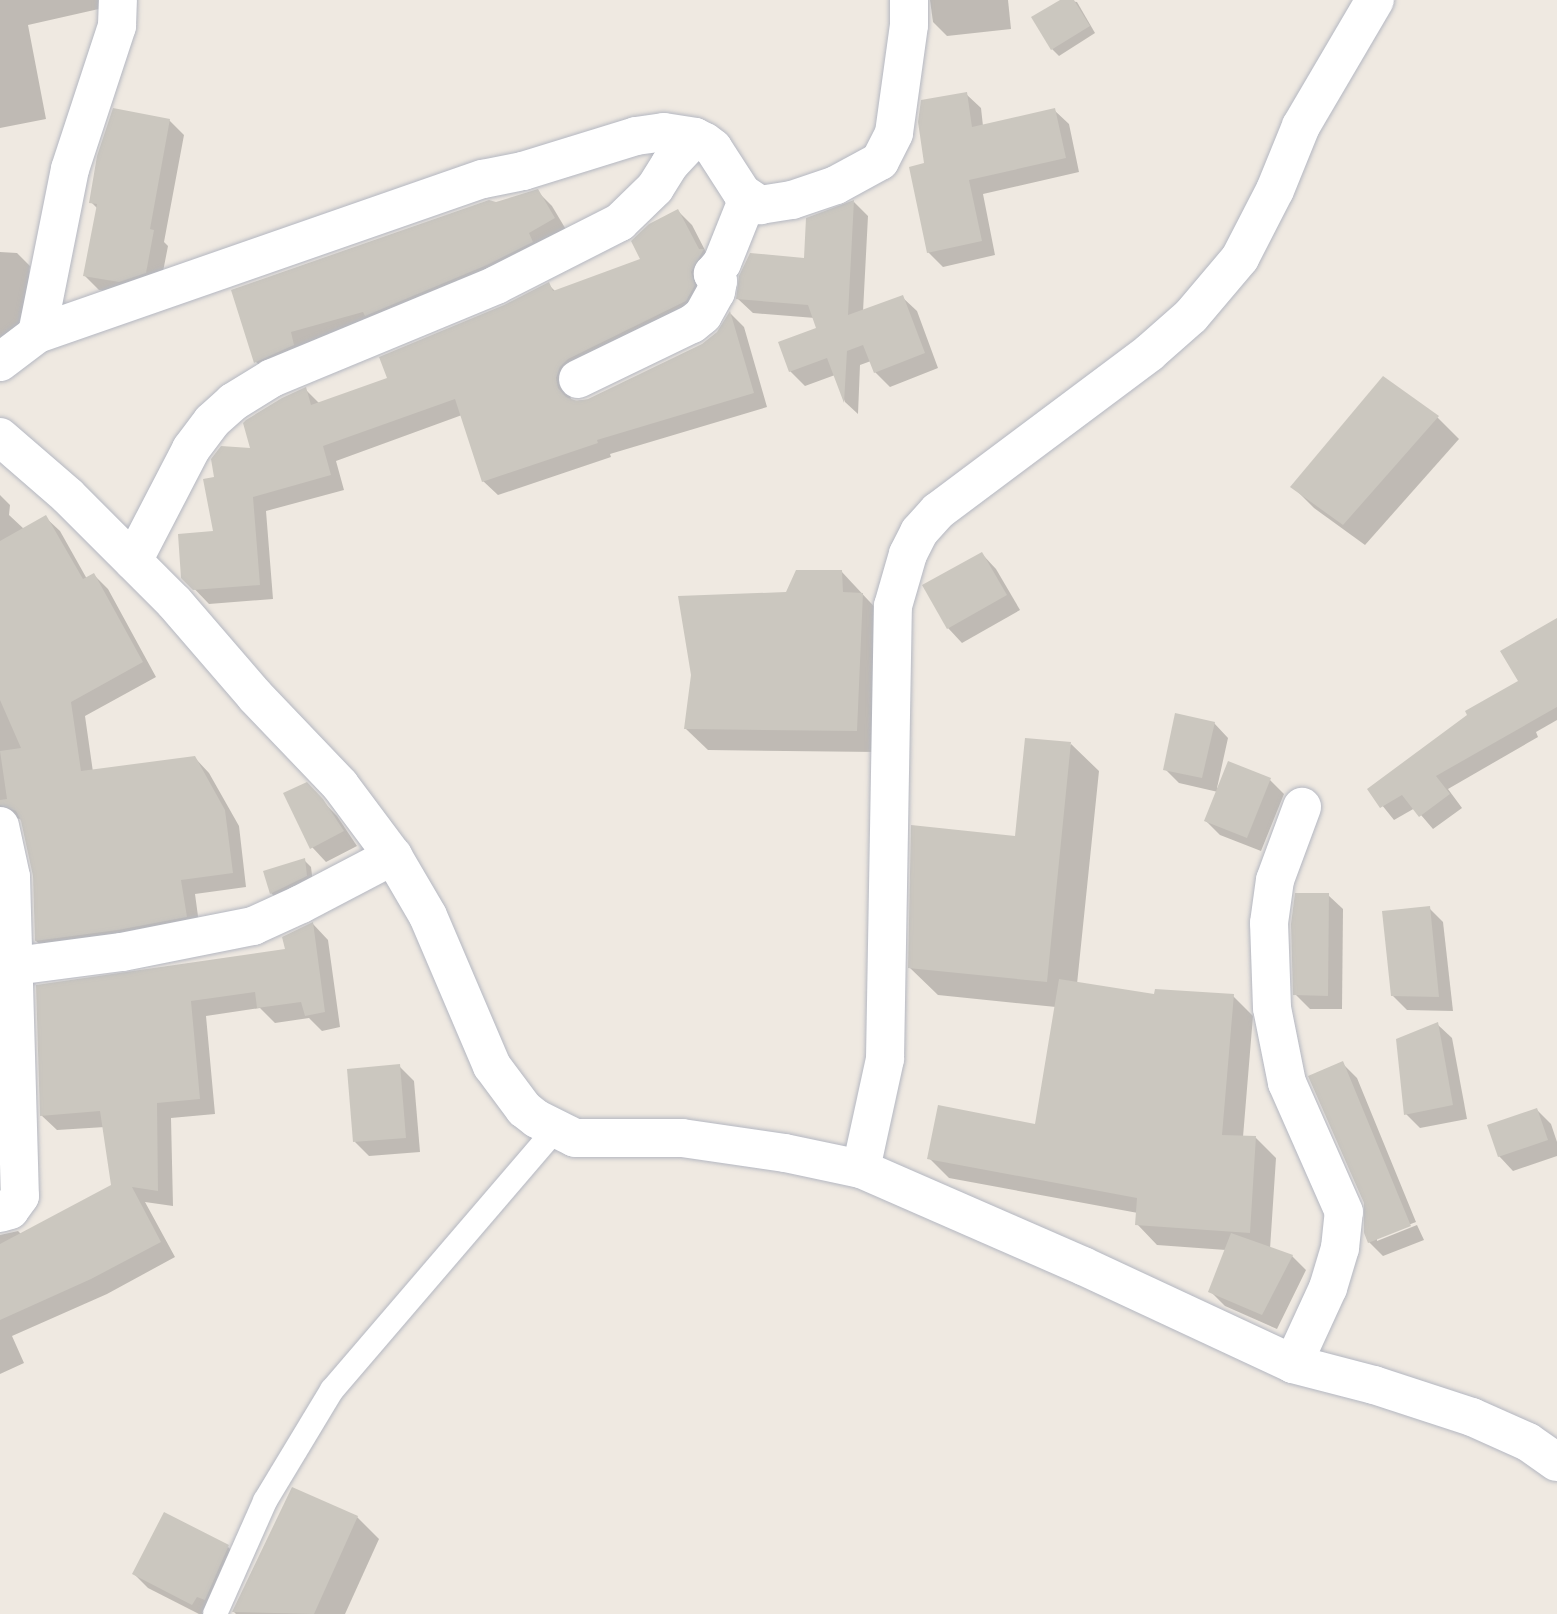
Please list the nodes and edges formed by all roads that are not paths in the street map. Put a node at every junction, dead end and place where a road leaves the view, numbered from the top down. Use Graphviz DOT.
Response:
graph roads {
  1 [pos="118,0"];
  2 [pos="909,0"];
  3 [pos="1374,0"];
  4 [pos="695,137"];
  5 [pos="748,198"];
  6 [pos="37,334"];
  7 [pos="0,362"];
  8 [pos="578,379"];
  9 [pos="0,437"];
  10 [pos="133,561"];
  11 [pos="1302,807"];
  12 [pos="0,826"];
  13 [pos="393,856"];
  14 [pos="15,966"];
  15 [pos="555,1130"];
  16 [pos="860,1169"];
  17 [pos="0,1213"];
  18 [pos="1293,1364"];
  19 [pos="1557,1462"];
  20 [pos="215,1614"];
  1 -- 6 [label="street"];
  2 -- 5 [label="street"];
  3 -- 16 [label="street"];
  4 -- 5 [label="street"];
  4 -- 6 [label="street"];
  4 -- 10 [label="street"];
  5 -- 8 [label="street"];
  6 -- 7 [label="street"];
  9 -- 10 [label="street"];
  10 -- 13 [label="street"];
  11 -- 18 [label="street"];
  12 -- 14 [label="street"];
  13 -- 14 [label="street"];
  13 -- 15 [label="street"];
  14 -- 17 [label="street"];
  15 -- 16 [label="street"];
  15 -- 20 [label="lane"];
  16 -- 18 [label="street"];
  18 -- 19 [label="street"];
}
